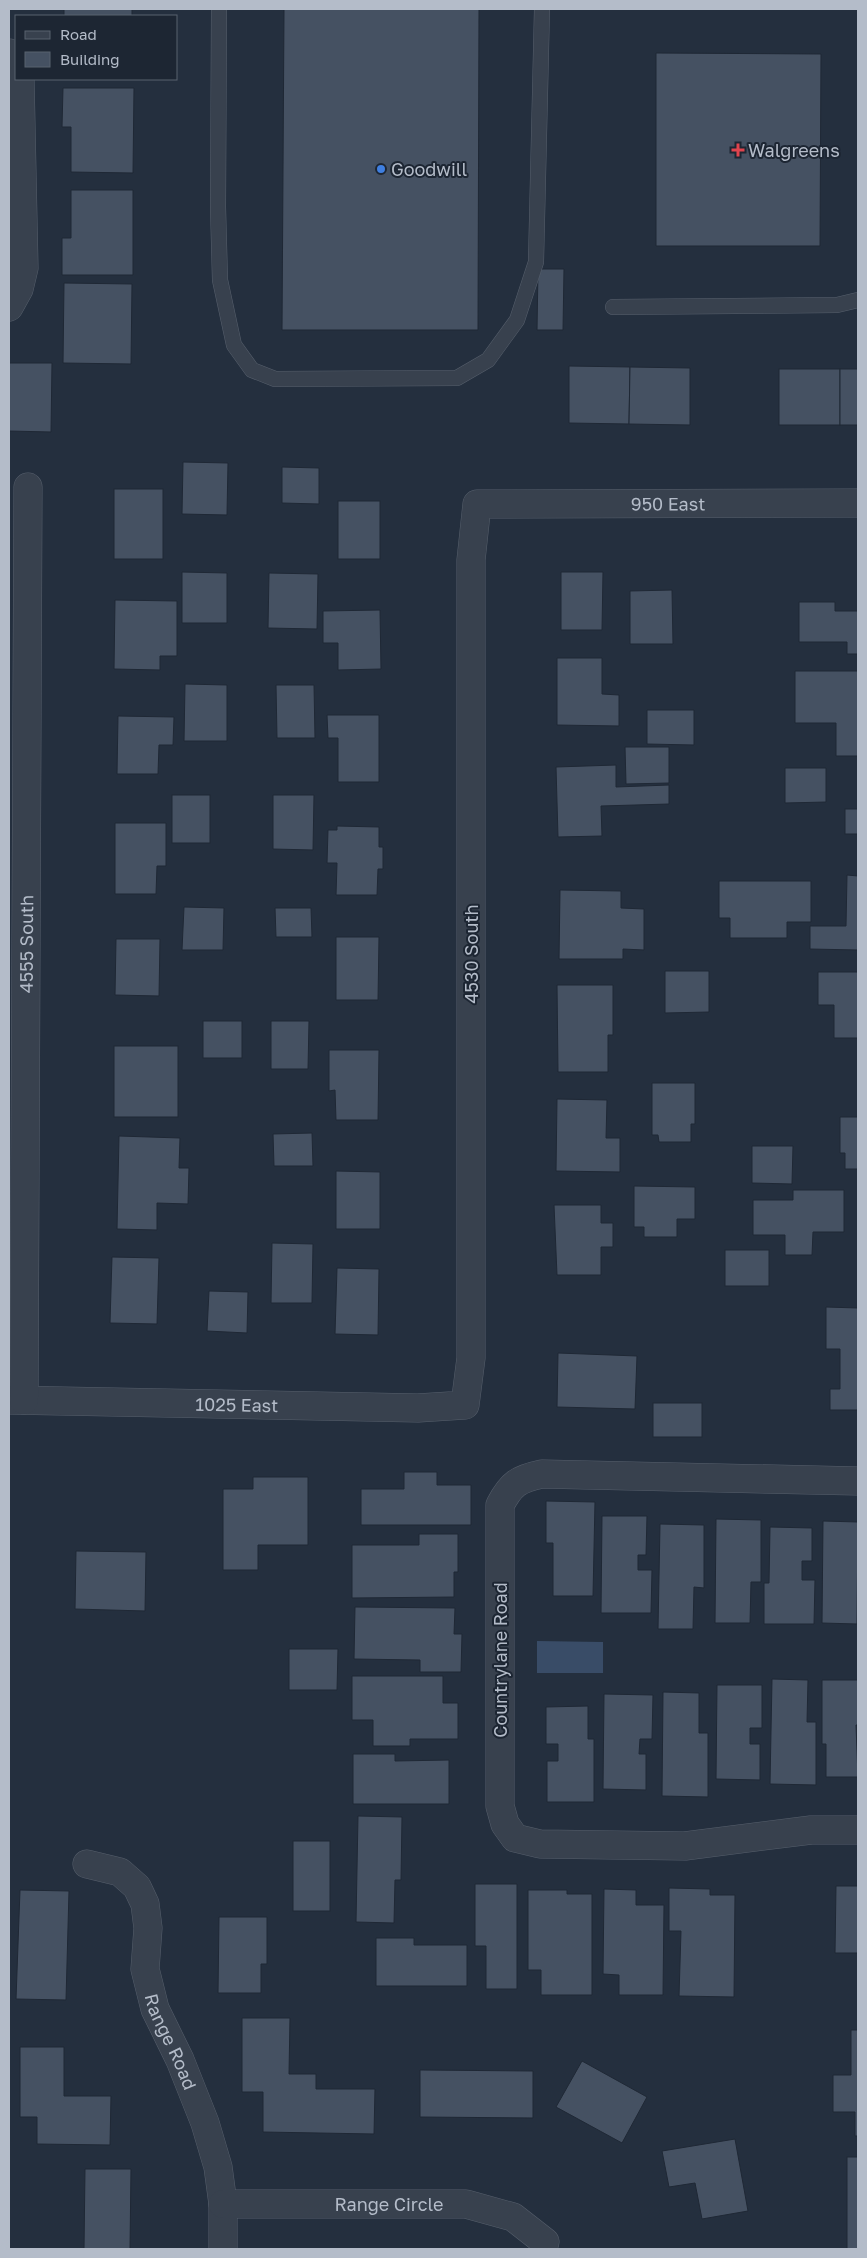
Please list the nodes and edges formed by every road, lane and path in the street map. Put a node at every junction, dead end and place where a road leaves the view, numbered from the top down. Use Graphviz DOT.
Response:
graph roads {
  1 [pos="219,9"];
  2 [pos="542,9"];
  3 [pos="20,80"];
  4 [pos="858,300"];
  5 [pos="9,307"];
  6 [pos="613,308"];
  7 [pos="28,487"];
  8 [pos="858,503"];
  9 [pos="477,504"];
  10 [pos="17,1400"];
  11 [pos="465,1405"];
  12 [pos="858,1481"];
  13 [pos="858,1830"];
  14 [pos="87,1864"];
  15 [pos="223,2204"];
  16 [pos="545,2242"];
  17 [pos="223,2249"];
  1 -- 2 [label="lane"];
  3 -- 5 [label="street"];
  4 -- 6 [label="lane"];
  7 -- 10 [label="street, 4555 South"];
  8 -- 9 [label="street, 950 East"];
  9 -- 11 [label="street, 4530 South"];
  10 -- 11 [label="street, 1025 East"];
  12 -- 13 [label="street, Countrylane Road"];
  14 -- 15 [label="street, Range Road"];
  15 -- 16 [label="street, Range Circle"];
  15 -- 17 [label="street, Range Road"];
}
